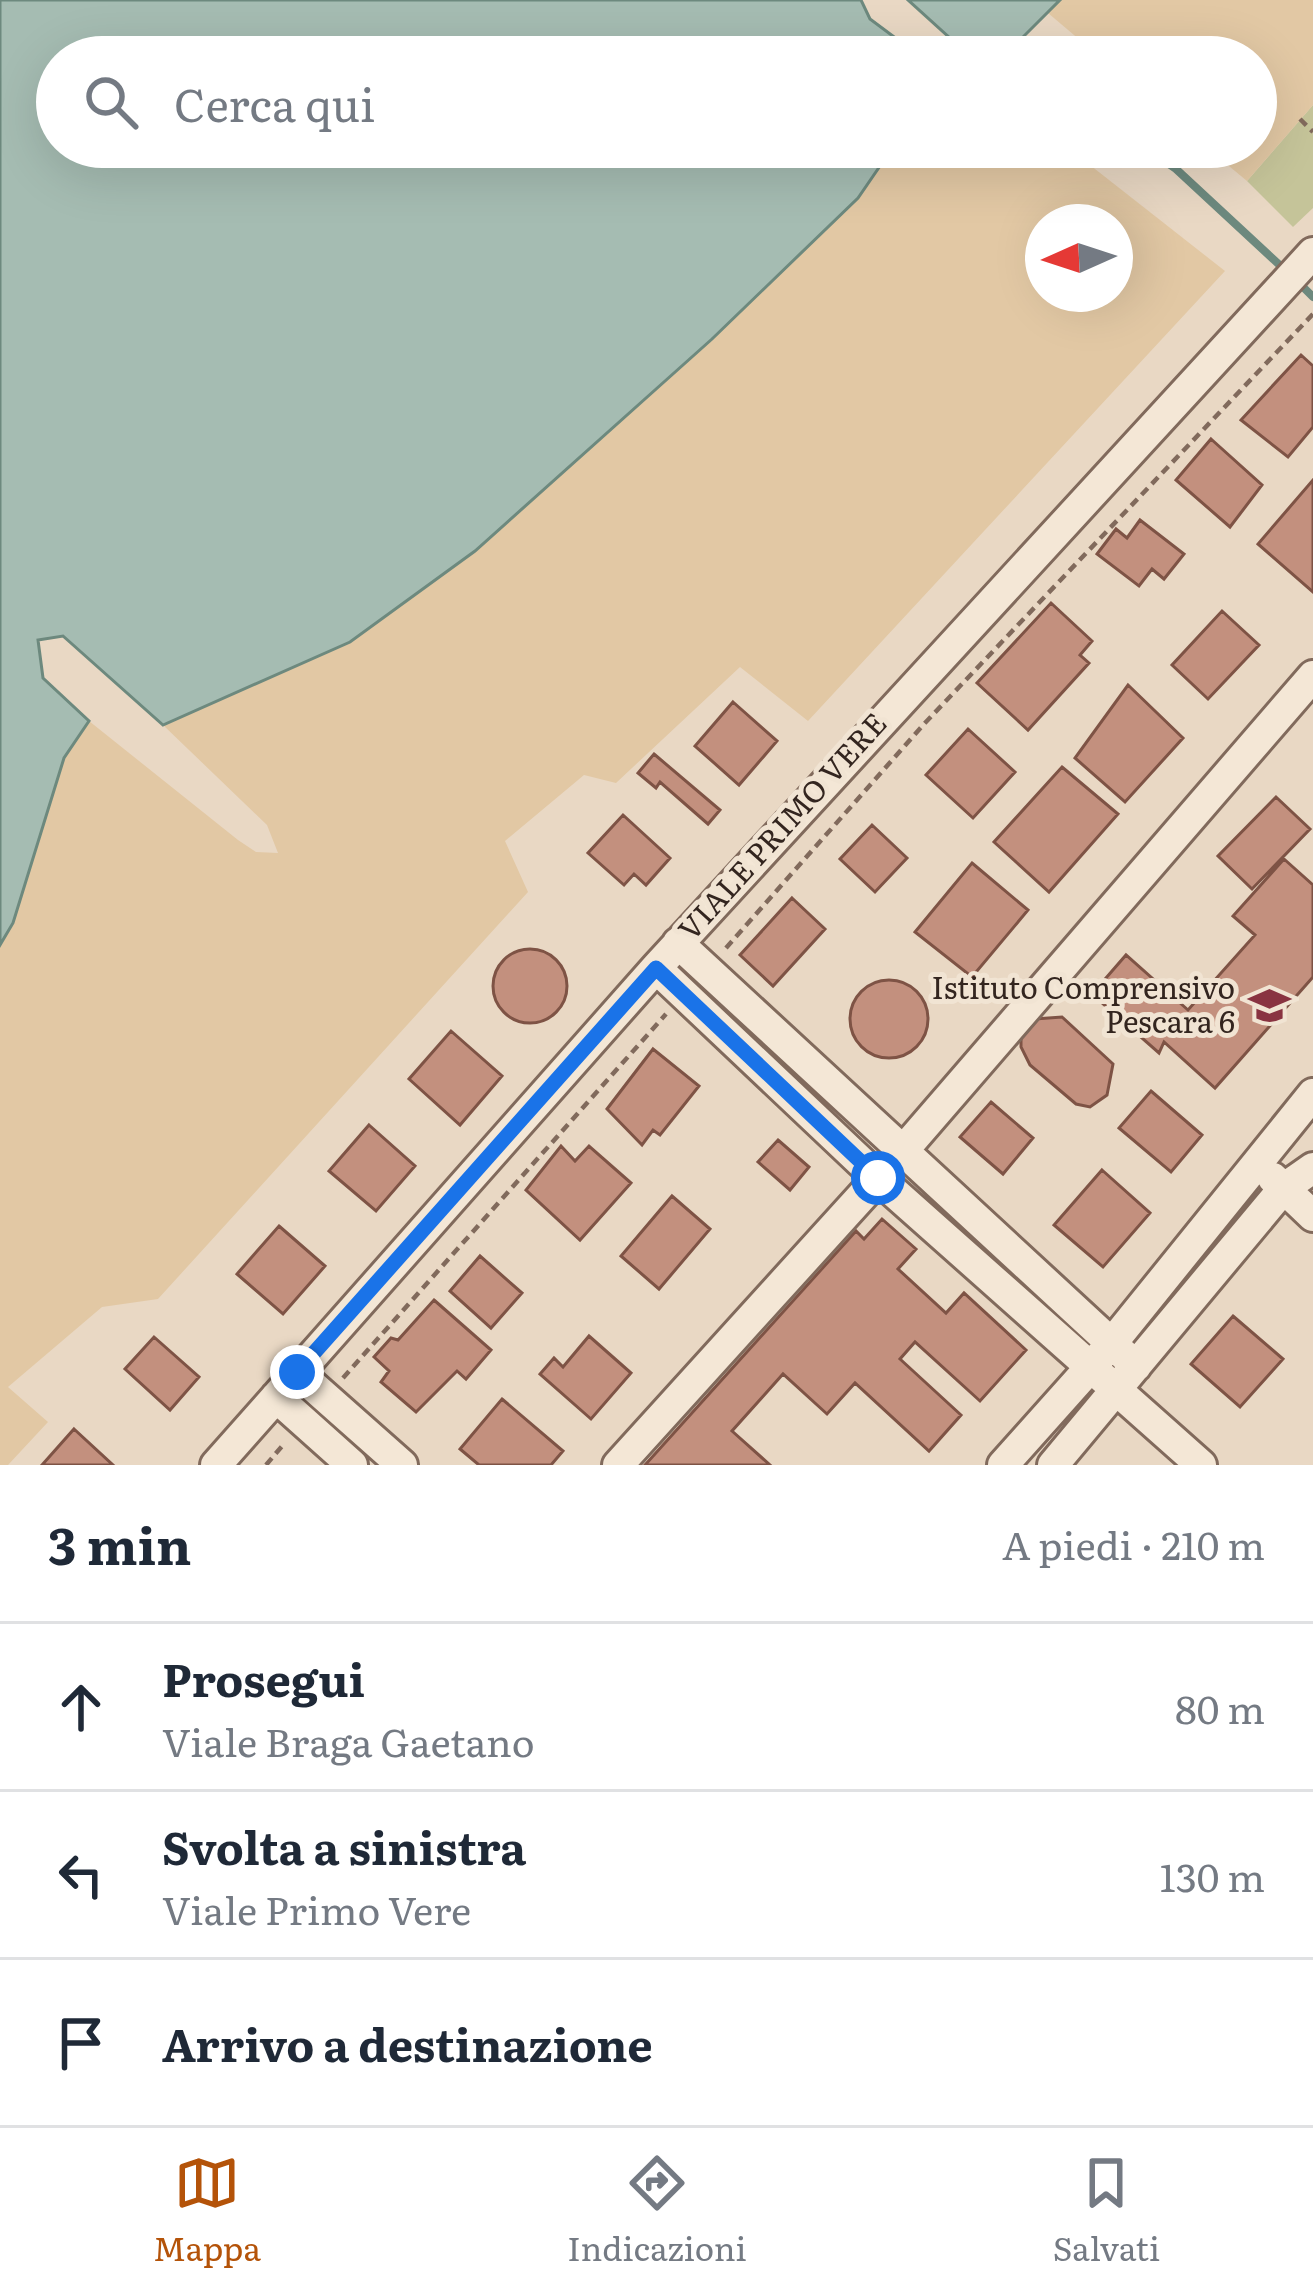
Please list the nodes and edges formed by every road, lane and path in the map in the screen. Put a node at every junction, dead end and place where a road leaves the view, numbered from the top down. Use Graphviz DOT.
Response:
graph roads {
  1 [pos="1300,119"];
  2 [pos="1313,132"];
  3 [pos="1313,253"];
  4 [pos="1313,314"];
  5 [pos="1313,676"];
  6 [pos="678,944"];
  7 [pos="656,968"];
  8 [pos="706,970"];
  9 [pos="684,994"];
  10 [pos="1313,1094"];
  11 [pos="901,1153"];
  12 [pos="1257,1160"];
  13 [pos="1313,1168"];
  14 [pos="878,1178"];
  15 [pos="1283,1189"];
  16 [pos="1313,1216"];
  17 [pos="1112,1343"];
  18 [pos="1136,1366"];
  19 [pos="1088,1369"];
  20 [pos="297,1372"];
  21 [pos="1114,1390"];
  22 [pos="276,1397"];
  23 [pos="326,1398"];
  24 [pos="303,1421"];
  25 [pos="216,1465"];
  26 [pos="266,1465"];
  27 [pos="352,1465"];
  28 [pos="401,1465"];
  29 [pos="618,1465"];
  30 [pos="1003,1465"];
  31 [pos="1053,1465"];
  32 [pos="1202,1465"];
  1 -- 2 [label="path"];
  3 -- 6 [label="street, VIALE PRIMO VERE"];
  4 -- 8 [label="path, VIALE PRIMO VERE"];
  5 -- 11 [label="street"];
  6 -- 7 [label="street, VIALE PRIMO VERE"];
  6 -- 8 [label="street"];
  7 -- 9 [label="street"];
  7 -- 20 [label="street, VIALE PRIMO VERE"];
  8 -- 11 [label="street"];
  9 -- 14 [label="street"];
  9 -- 23 [label="path"];
  10 -- 12 [label="street"];
  11 -- 14 [label="street"];
  11 -- 17 [label="street"];
  12 -- 15 [label="street"];
  12 -- 17 [label="street"];
  13 -- 15 [label="street"];
  14 -- 19 [label="street"];
  14 -- 29 [label="street"];
  15 -- 16 [label="street"];
  15 -- 18 [label="street"];
  17 -- 18 [label="street"];
  17 -- 19 [label="street"];
  18 -- 21 [label="street"];
  19 -- 21 [label="street"];
  19 -- 30 [label="street"];
  20 -- 22 [label="street, VIALE PRIMO VERE"];
  20 -- 23 [label="street"];
  21 -- 31 [label="street"];
  21 -- 32 [label="street"];
  22 -- 24 [label="street"];
  22 -- 25 [label="street, VIALE PRIMO VERE"];
  23 -- 28 [label="street"];
  24 -- 26 [label="path"];
  24 -- 27 [label="street"];
}
